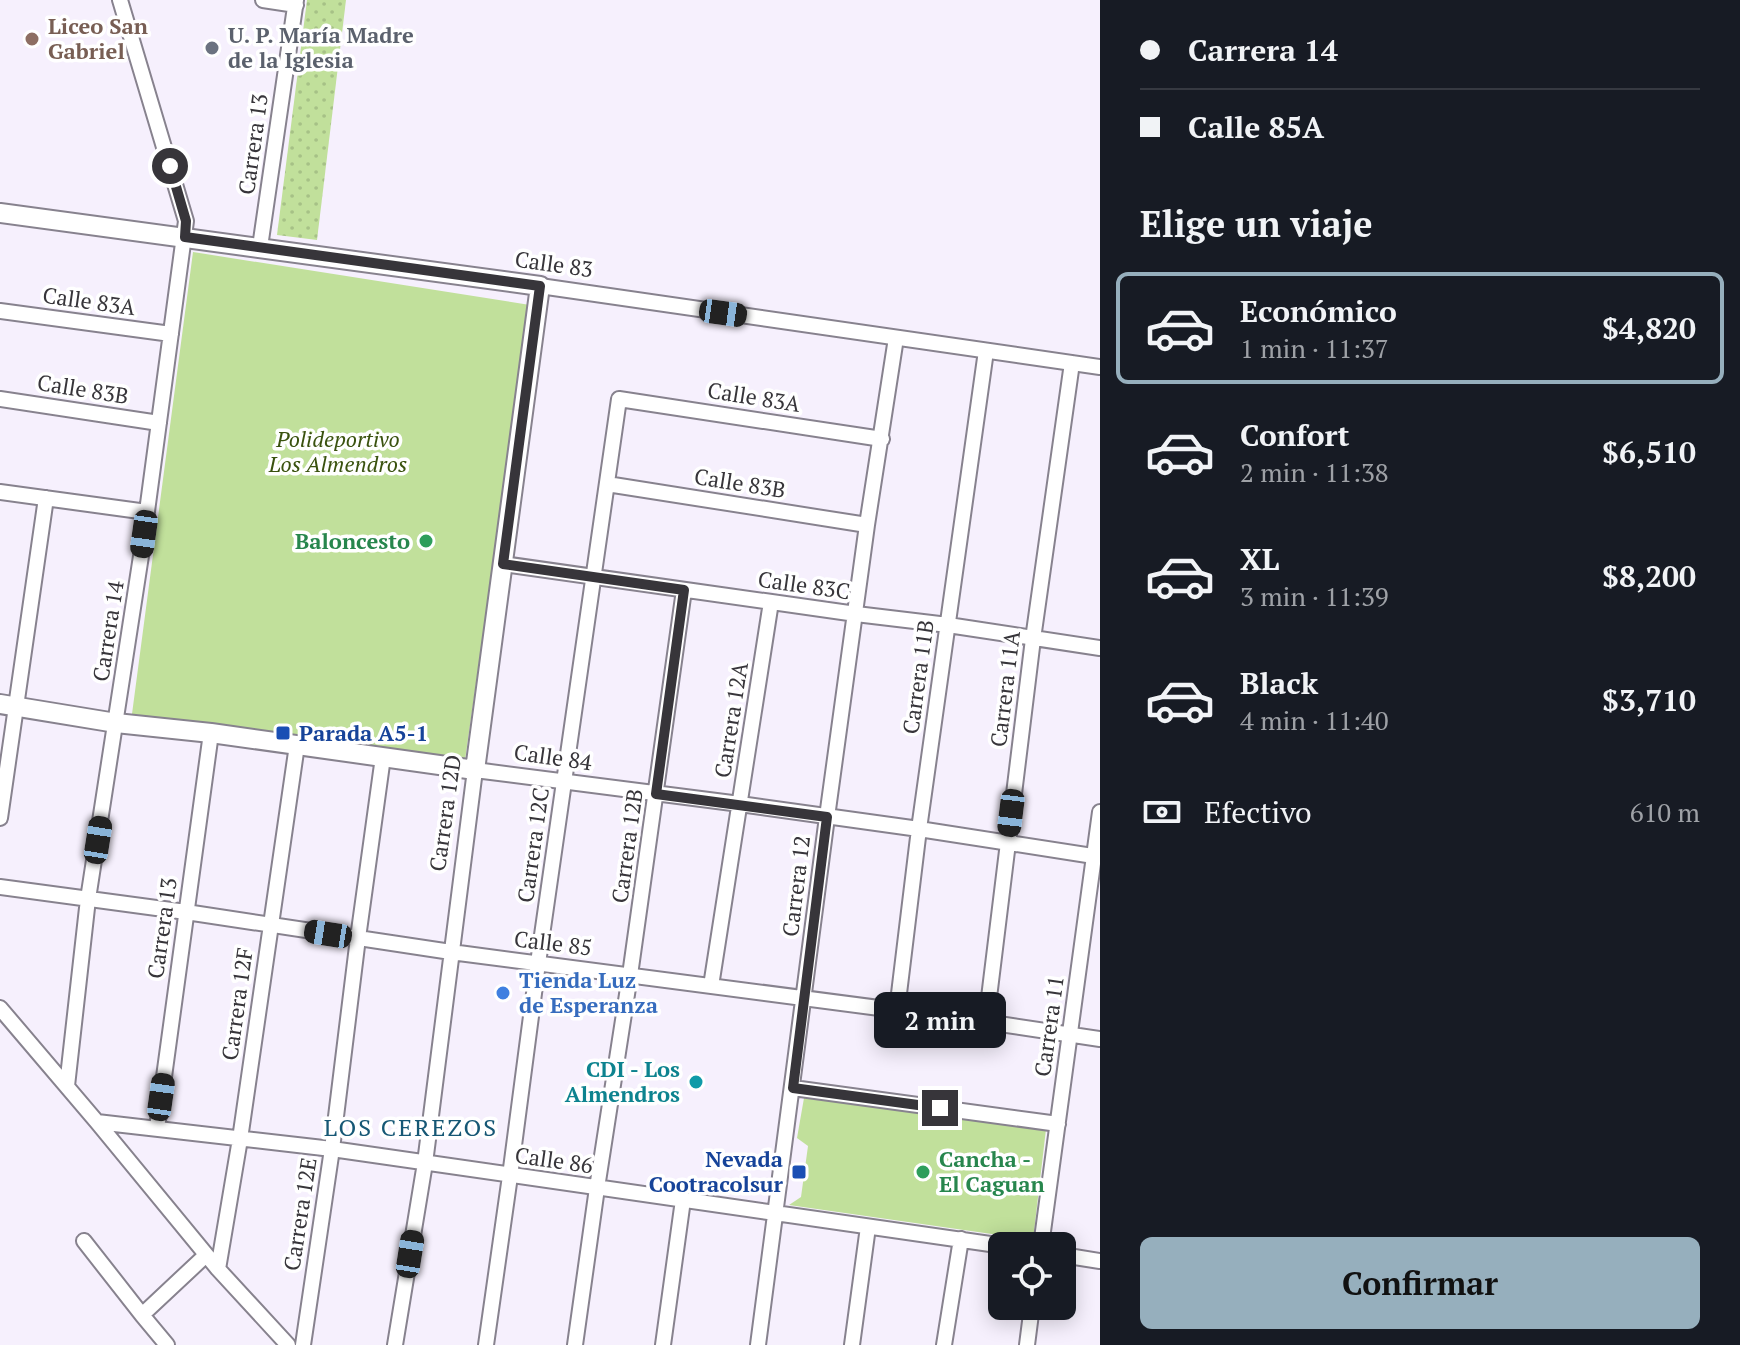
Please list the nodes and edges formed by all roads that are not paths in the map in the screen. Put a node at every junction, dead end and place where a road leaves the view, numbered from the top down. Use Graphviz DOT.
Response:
graph roads {
  1 [pos="120,0"];
  2 [pos="263,0"];
  3 [pos="296,2"];
  4 [pos="0,213"];
  5 [pos="185,237"];
  6 [pos="260,247"];
  7 [pos="540,286"];
  8 [pos="0,311"];
  9 [pos="171,334"];
  10 [pos="896,338"];
  11 [pos="986,351"];
  12 [pos="1072,363"];
  13 [pos="1100,367"];
  14 [pos="0,399"];
  15 [pos="619,399"];
  16 [pos="159,423"];
  17 [pos="882,439"];
  18 [pos="607,484"];
  19 [pos="0,492"];
  20 [pos="46,498"];
  21 [pos="147,512"];
  22 [pos="867,525"];
  23 [pos="503,564"];
  24 [pos="593,577"];
  25 [pos="684,590"];
  26 [pos="771,602"];
  27 [pos="856,614"];
  28 [pos="948,625"];
  29 [pos="1033,639"];
  30 [pos="1100,648"];
  31 [pos="8,705"];
  32 [pos="116,723"];
  33 [pos="211,733"];
  34 [pos="297,745"];
  35 [pos="383,757"];
  36 [pos="475,770"];
  37 [pos="564,783"];
  38 [pos="656,794"];
  39 [pos="740,804"];
  40 [pos="1100,812"];
  41 [pos="827,817"];
  42 [pos="0,818"];
  43 [pos="919,829"];
  44 [pos="1007,843"];
  45 [pos="1097,857"];
  46 [pos="0,887"];
  47 [pos="88,899"];
  48 [pos="186,912"];
  49 [pos="270,925"];
  50 [pos="358,938"];
  51 [pos="451,952"];
  52 [pos="538,963"];
  53 [pos="630,975"];
  54 [pos="711,986"];
  55 [pos="804,998"];
  56 [pos="0,1008"];
  57 [pos="897,1010"];
  58 [pos="986,1022"];
  59 [pos="1071,1034"];
  60 [pos="1100,1039"];
  61 [pos="67,1086"];
  62 [pos="793,1088"];
  63 [pos="97,1122"];
  64 [pos="1058,1124"];
  65 [pos="157,1128"];
  66 [pos="240,1139"];
  67 [pos="332,1149"];
  68 [pos="425,1163"];
  69 [pos="510,1176"];
  70 [pos="597,1188"];
  71 [pos="683,1200"];
  72 [pos="776,1212"];
  73 [pos="868,1227"];
  74 [pos="1043,1232"];
  75 [pos="961,1239"];
  76 [pos="84,1241"];
  77 [pos="988,1243"];
  78 [pos="206,1255"];
  79 [pos="1076,1257"];
  80 [pos="1100,1261"];
  81 [pos="218,1269"];
  82 [pos="142,1315"];
  83 [pos="1030,1320"];
  84 [pos="167,1345"];
  85 [pos="288,1345"];
  86 [pos="303,1345"];
  87 [pos="395,1345"];
  88 [pos="486,1345"];
  89 [pos="575,1345"];
  90 [pos="663,1345"];
  91 [pos="758,1345"];
  92 [pos="852,1345"];
  93 [pos="944,1345"];
  94 [pos="1027,1345"];
  1 -- 5 [label="street, Carrera 14"];
  2 -- 3 [label="street"];
  3 -- 6 [label="street, Carrera 13"];
  4 -- 5 [label="street, Calle 83"];
  5 -- 6 [label="street, Calle 83"];
  5 -- 9 [label="street, Carrera 14"];
  6 -- 7 [label="street, Calle 83"];
  7 -- 10 [label="street, Calle 83"];
  7 -- 23 [label="street, Carrera 12D"];
  8 -- 9 [label="street, Calle 83A"];
  9 -- 16 [label="street, Carrera 14"];
  10 -- 11 [label="street, Calle 83"];
  10 -- 17 [label="street, Carrera 12"];
  11 -- 12 [label="street, Calle 83"];
  11 -- 28 [label="street, Carrera 11B"];
  12 -- 13 [label="street, Calle 83"];
  12 -- 29 [label="street, Carrera 11A"];
  14 -- 16 [label="street, Calle 83B"];
  15 -- 17 [label="street, Calle 83A"];
  15 -- 18 [label="street, Carrera 12C"];
  16 -- 21 [label="street, Carrera 14"];
  17 -- 22 [label="street, Carrera 12"];
  18 -- 22 [label="street, Calle 83B"];
  18 -- 24 [label="street, Carrera 12C"];
  19 -- 20 [label="street"];
  20 -- 21 [label="street"];
  20 -- 31 [label="street"];
  21 -- 32 [label="street, Carrera 14"];
  22 -- 27 [label="street, Carrera 12"];
  23 -- 24 [label="street, Calle 83C"];
  23 -- 36 [label="street, Carrera 12D"];
  24 -- 25 [label="street, Calle 83C"];
  24 -- 37 [label="street, Carrera 12C"];
  25 -- 26 [label="street, Calle 83C"];
  25 -- 38 [label="street, Carrera 12B"];
  26 -- 27 [label="street, Calle 83C"];
  26 -- 39 [label="street, Carrera 12A"];
  27 -- 28 [label="street, Calle 83C"];
  27 -- 41 [label="street, Carrera 12"];
  28 -- 29 [label="street, Calle 83C"];
  28 -- 43 [label="street, Carrera 11B"];
  29 -- 30 [label="street, Calle 83C"];
  29 -- 44 [label="street, Carrera 11A"];
  31 -- 32 [label="street, Calle 84"];
  31 -- 42 [label="street"];
  32 -- 33 [label="street, Calle 84"];
  32 -- 47 [label="street, Carrera 14"];
  33 -- 34 [label="street, Calle 84"];
  33 -- 48 [label="street, Carrera 13"];
  34 -- 35 [label="street, Calle 84"];
  34 -- 49 [label="street, Carrera 12F"];
  35 -- 36 [label="street, Calle 84"];
  35 -- 50 [label="street, Carrera 12E"];
  36 -- 37 [label="street, Calle 84"];
  36 -- 51 [label="street, Carrera 12D"];
  37 -- 38 [label="street, Calle 84"];
  37 -- 52 [label="street, Carrera 12C"];
  38 -- 39 [label="street, Calle 84"];
  38 -- 53 [label="street, Carrera 12B"];
  39 -- 41 [label="street, Calle 84"];
  39 -- 54 [label="street, Carrera 12A"];
  40 -- 45 [label="street, Carrera 11"];
  41 -- 43 [label="street, Calle 84"];
  41 -- 55 [label="street, Carrera 12"];
  43 -- 44 [label="street, Calle 84"];
  43 -- 57 [label="street, Carrera 11B"];
  44 -- 45 [label="street, Calle 84"];
  44 -- 58 [label="street, Carrera 11A"];
  45 -- 59 [label="street, Carrera 11"];
  46 -- 47 [label="street, Calle 85"];
  47 -- 48 [label="street, Calle 85"];
  47 -- 61 [label="street, Carrera 14"];
  48 -- 49 [label="street, Calle 85"];
  48 -- 65 [label="street, Carrera 13"];
  49 -- 50 [label="street, Calle 85"];
  49 -- 66 [label="street, Carrera 12F"];
  50 -- 51 [label="street, Calle 85"];
  50 -- 67 [label="street, Carrera 12E"];
  51 -- 52 [label="street, Calle 85"];
  51 -- 68 [label="street, Carrera 12D"];
  52 -- 53 [label="street, Calle 85"];
  52 -- 69 [label="street, Carrera 12C"];
  53 -- 54 [label="street, Calle 85"];
  53 -- 70 [label="street, Carrera 12B"];
  54 -- 55 [label="street, Calle 85"];
  55 -- 57 [label="street, Calle 85"];
  55 -- 62 [label="street, Carrera 12"];
  56 -- 61 [label="street"];
  57 -- 58 [label="street, Calle 85"];
  58 -- 59 [label="street, Calle 85"];
  59 -- 60 [label="street, Calle 85"];
  59 -- 64 [label="street, Carrera 11"];
  61 -- 63 [label="street"];
  62 -- 64 [label="street"];
  62 -- 72 [label="street, Carrera 12"];
  63 -- 65 [label="street, Calle 86"];
  63 -- 78 [label="street"];
  64 -- 74 [label="street, Carrera 11"];
  65 -- 66 [label="street, Calle 86"];
  66 -- 67 [label="street, Calle 86"];
  66 -- 81 [label="street, Carrera 12F"];
  67 -- 68 [label="street, Calle 86"];
  67 -- 86 [label="street, Carrera 12E"];
  68 -- 69 [label="street, Calle 86"];
  68 -- 87 [label="street, Carrera 12D"];
  69 -- 70 [label="street, Calle 86"];
  69 -- 88 [label="street, Carrera 12C"];
  70 -- 71 [label="street, Calle 86"];
  70 -- 89 [label="street, Carrera 12B"];
  71 -- 72 [label="street, Calle 86"];
  71 -- 90 [label="street"];
  72 -- 73 [label="street, Calle 86"];
  72 -- 91 [label="street, Carrera 12"];
  73 -- 75 [label="street, Calle 86"];
  73 -- 92 [label="street"];
  75 -- 77 [label="street, Calle 86"];
  75 -- 93 [label="street"];
  76 -- 82 [label="street"];
  78 -- 81 [label="street"];
  78 -- 82 [label="street"];
  79 -- 80 [label="street"];
  81 -- 85 [label="street"];
  82 -- 84 [label="street"];
  83 -- 94 [label="street"];
}
